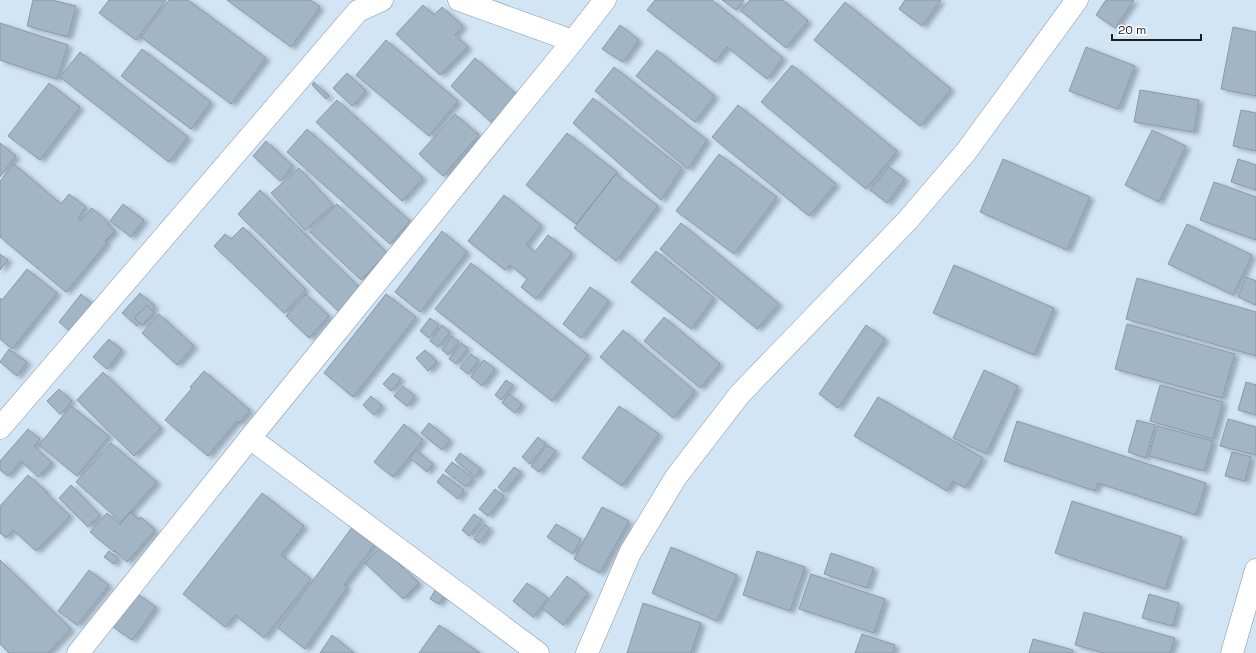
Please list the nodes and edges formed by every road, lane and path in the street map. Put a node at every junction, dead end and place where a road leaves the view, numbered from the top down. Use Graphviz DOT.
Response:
graph roads {
  1 [pos="382,0"];
  2 [pos="459,0"];
  3 [pos="606,0"];
  4 [pos="1077,0"];
  5 [pos="573,41"];
  6 [pos="0,428"];
  7 [pos="250,438"];
  8 [pos="1256,570"];
  9 [pos="78,653"];
  10 [pos="538,653"];
  11 [pos="588,653"];
  12 [pos="1232,653"];
  1 -- 6 [label="street"];
  2 -- 5 [label="street"];
  3 -- 5 [label="street"];
  4 -- 11 [label="street"];
  5 -- 7 [label="street"];
  7 -- 9 [label="street"];
  7 -- 10 [label="street"];
  8 -- 12 [label="street"];
}
